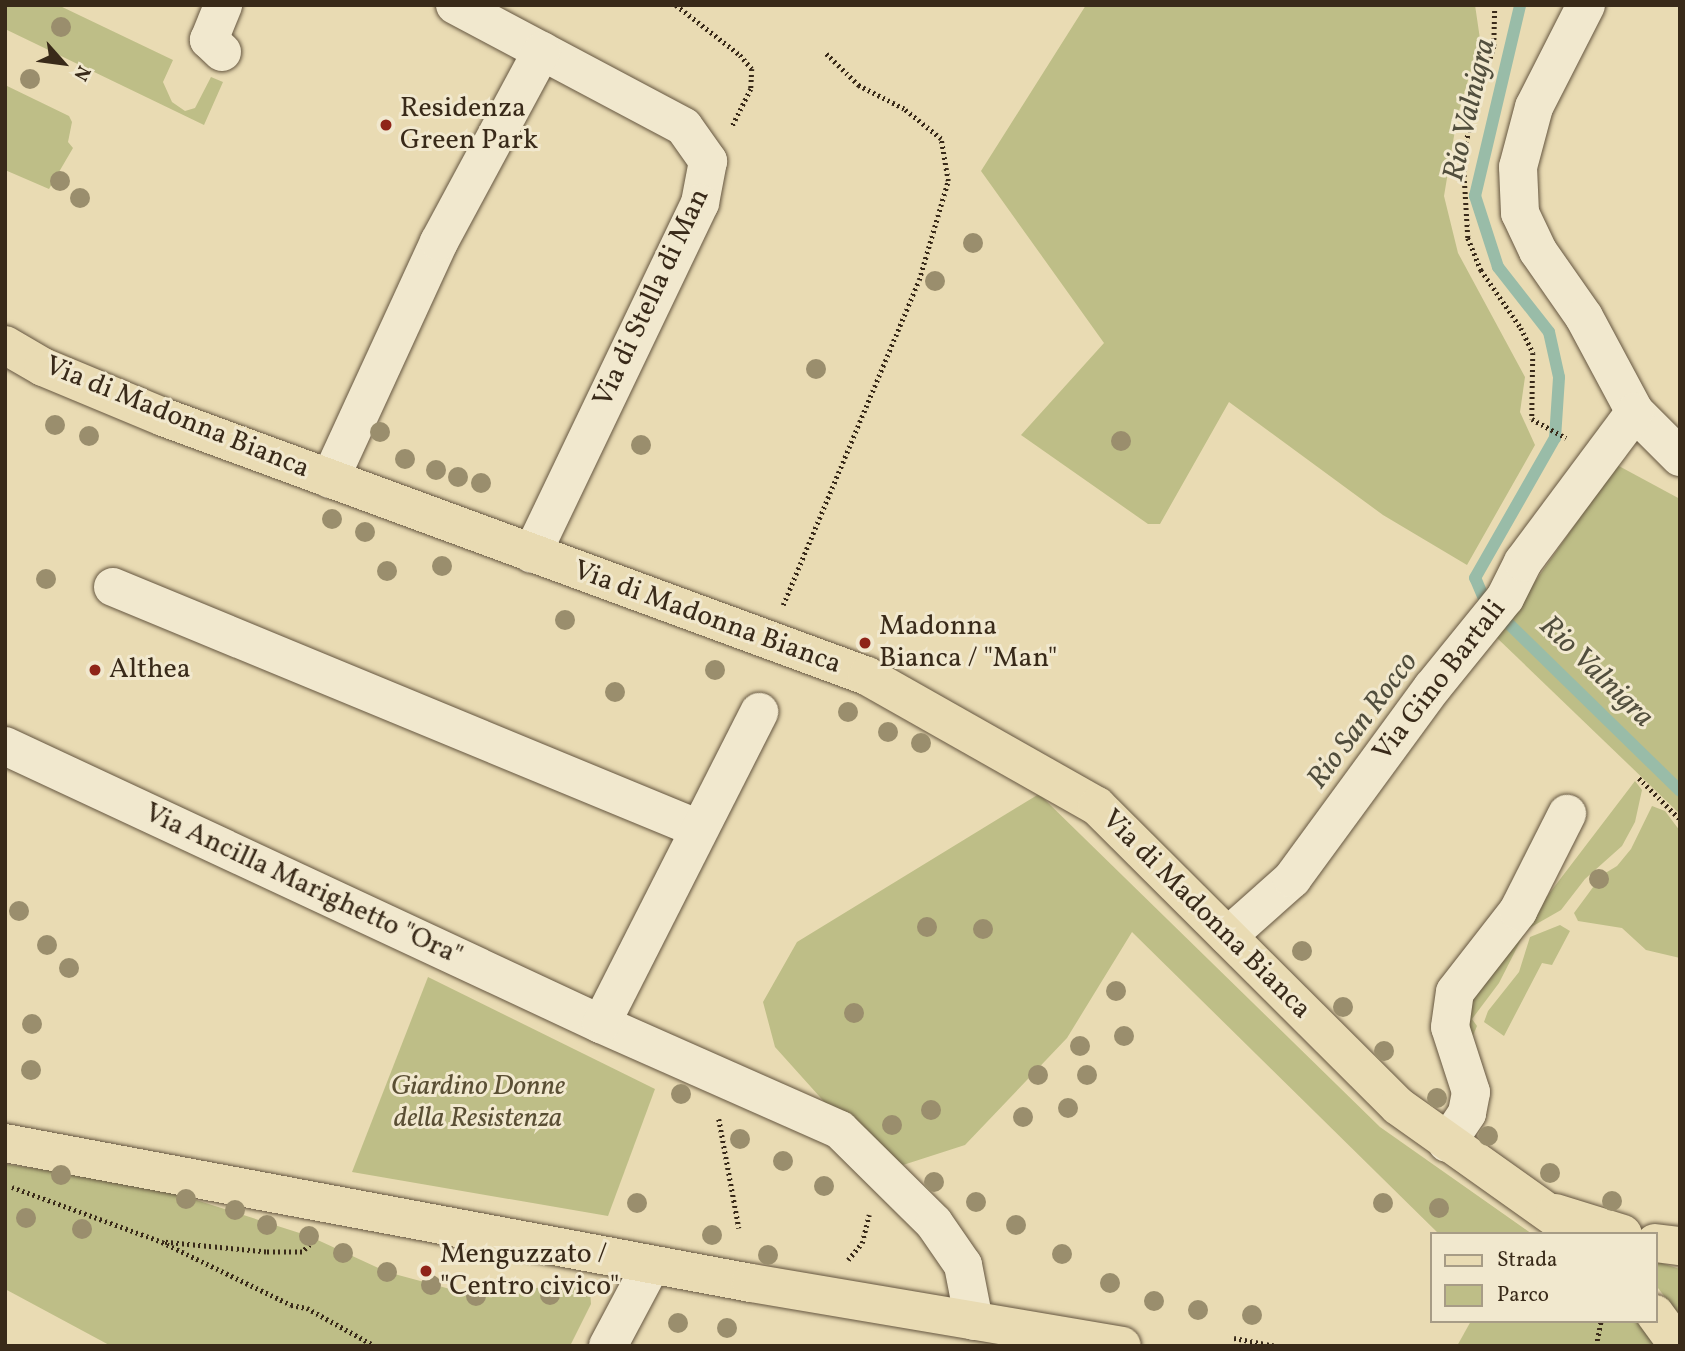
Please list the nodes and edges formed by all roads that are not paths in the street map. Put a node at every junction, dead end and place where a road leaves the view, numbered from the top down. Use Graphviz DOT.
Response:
graph roads {
  1 [pos="223,5"];
  2 [pos="455,5"];
  3 [pos="1586,5"];
  4 [pos="541,51"];
  5 [pos="222,52"];
  6 [pos="5,345"];
  7 [pos="1635,412"];
  8 [pos="1680,457"];
  9 [pos="330,479"];
  10 [pos="532,554"];
  11 [pos="113,587"];
  12 [pos="759,712"];
  13 [pos="5,746"];
  14 [pos="1567,814"];
  15 [pos="699,829"];
  16 [pos="1228,936"];
  17 [pos="601,1024"];
  18 [pos="5,1143"];
  19 [pos="1447,1143"];
  20 [pos="1566,1223"];
  21 [pos="1613,1232"];
  22 [pos="1657,1243"];
  23 [pos="1680,1246"];
  24 [pos="650,1265"];
  25 [pos="1657,1317"];
  26 [pos="974,1321"];
  27 [pos="608,1346"];
  28 [pos="1122,1346"];
  29 [pos="1678,1346"];
  1 -- 5 [label="street"];
  2 -- 4 [label="street, Via di Stella di Man"];
  3 -- 7 [label="street"];
  4 -- 9 [label="street"];
  4 -- 10 [label="street, Via di Stella di Man"];
  6 -- 9 [label="main road, Via di Madonna Bianca"];
  7 -- 8 [label="street"];
  7 -- 16 [label="street, Via Gino Bartali"];
  9 -- 10 [label="main road, Via di Madonna Bianca"];
  10 -- 16 [label="main road, Via di Madonna Bianca"];
  11 -- 15 [label="street"];
  12 -- 15 [label="street"];
  13 -- 17 [label="street, Via Ancilla Marighetto \"Ora\""];
  14 -- 19 [label="street"];
  15 -- 17 [label="street"];
  16 -- 19 [label="main road, Via di Madonna Bianca"];
  17 -- 26 [label="street, Via Ancilla Marighetto \"Ora\""];
  18 -- 24 [label="main road"];
  19 -- 20 [label="main road, Via di Madonna Bianca"];
  20 -- 21 [label="main road, Via di Madonna Bianca"];
  22 -- 23 [label="main road"];
  24 -- 26 [label="main road"];
  24 -- 27 [label="street"];
  25 -- 29 [label="main road"];
  26 -- 28 [label="main road"];
}
